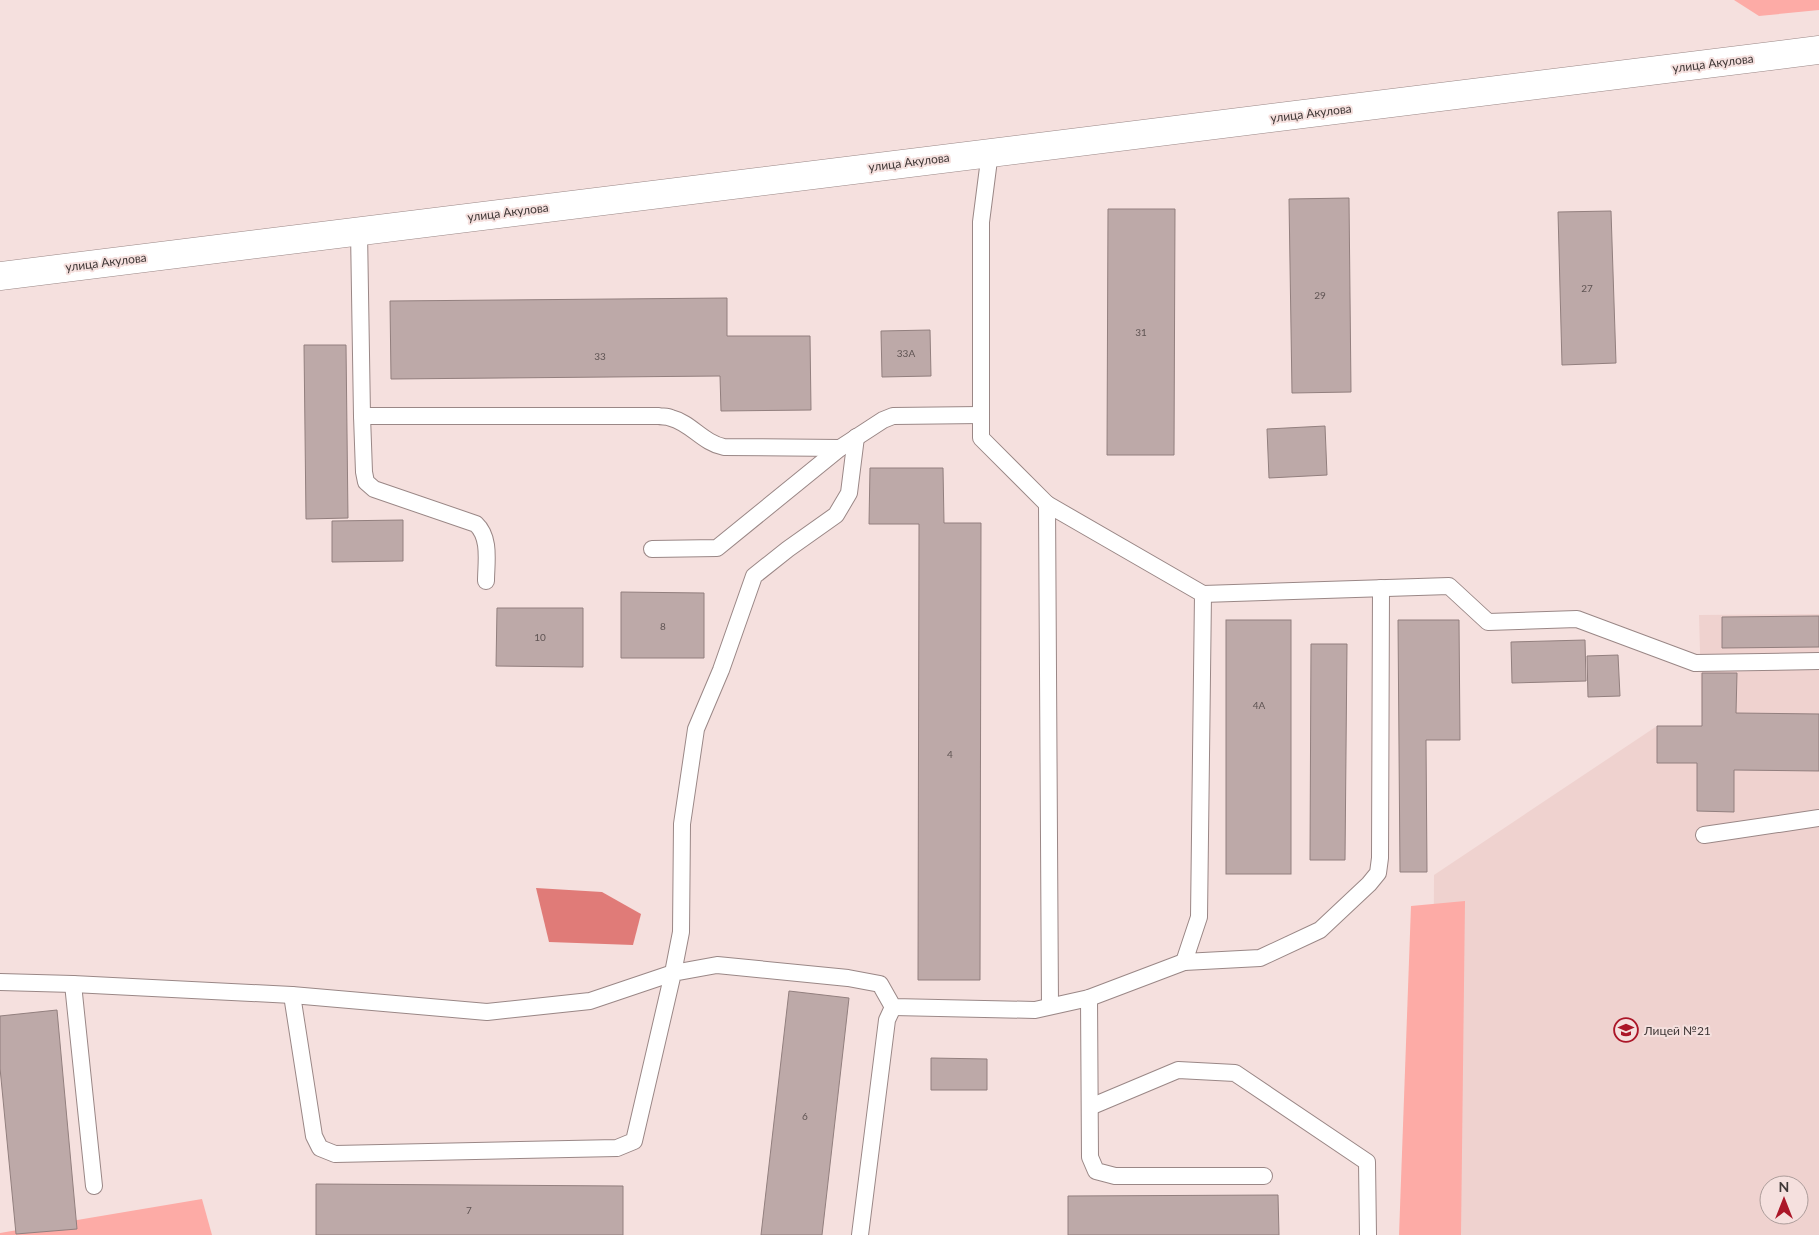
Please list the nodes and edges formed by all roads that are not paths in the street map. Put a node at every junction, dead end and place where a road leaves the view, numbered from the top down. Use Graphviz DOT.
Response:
graph roads {
  1 [pos="1819,50"];
  2 [pos="990,152"];
  3 [pos="359,231"];
  4 [pos="0,276"];
  5 [pos="981,415"];
  6 [pos="362,416"];
  7 [pos="856,437"];
  8 [pos="840,448"];
  9 [pos="1046,504"];
  10 [pos="652,549"];
  11 [pos="486,582"];
  12 [pos="1382,588"];
  13 [pos="1203,594"];
  14 [pos="1819,661"];
  15 [pos="1819,818"];
  16 [pos="1704,835"];
  17 [pos="1184,962"];
  18 [pos="673,973"];
  19 [pos="0,982"];
  20 [pos="73,984"];
  21 [pos="292,996"];
  22 [pos="1089,998"];
  23 [pos="1050,1006"];
  24 [pos="893,1007"];
  25 [pos="1090,1107"];
  26 [pos="1264,1176"];
  27 [pos="94,1186"];
  28 [pos="860,1235"];
  29 [pos="1368,1235"];
  1 -- 2 [label="main road, улица Акулова"];
  2 -- 3 [label="main road, улица Акулова"];
  2 -- 5 [label="lane"];
  3 -- 4 [label="main road, улица Акулова"];
  3 -- 6 [label="lane"];
  5 -- 7 [label="lane"];
  5 -- 9 [label="lane"];
  6 -- 8 [label="lane"];
  6 -- 11 [label="lane"];
  7 -- 8 [label="lane"];
  7 -- 18 [label="lane"];
  8 -- 10 [label="lane"];
  9 -- 13 [label="lane"];
  9 -- 23 [label="lane"];
  12 -- 13 [label="lane"];
  12 -- 14 [label="lane"];
  12 -- 17 [label="lane"];
  13 -- 17 [label="lane"];
  15 -- 16 [label="lane"];
  17 -- 22 [label="lane"];
  18 -- 21 [label="lane"];
  18 -- 21 [label="lane"];
  18 -- 24 [label="lane"];
  19 -- 20 [label="lane"];
  20 -- 21 [label="lane"];
  20 -- 27 [label="lane"];
  22 -- 23 [label="lane"];
  22 -- 25 [label="lane"];
  23 -- 24 [label="lane"];
  24 -- 28 [label="lane"];
  25 -- 26 [label="lane"];
  25 -- 29 [label="lane"];
}
